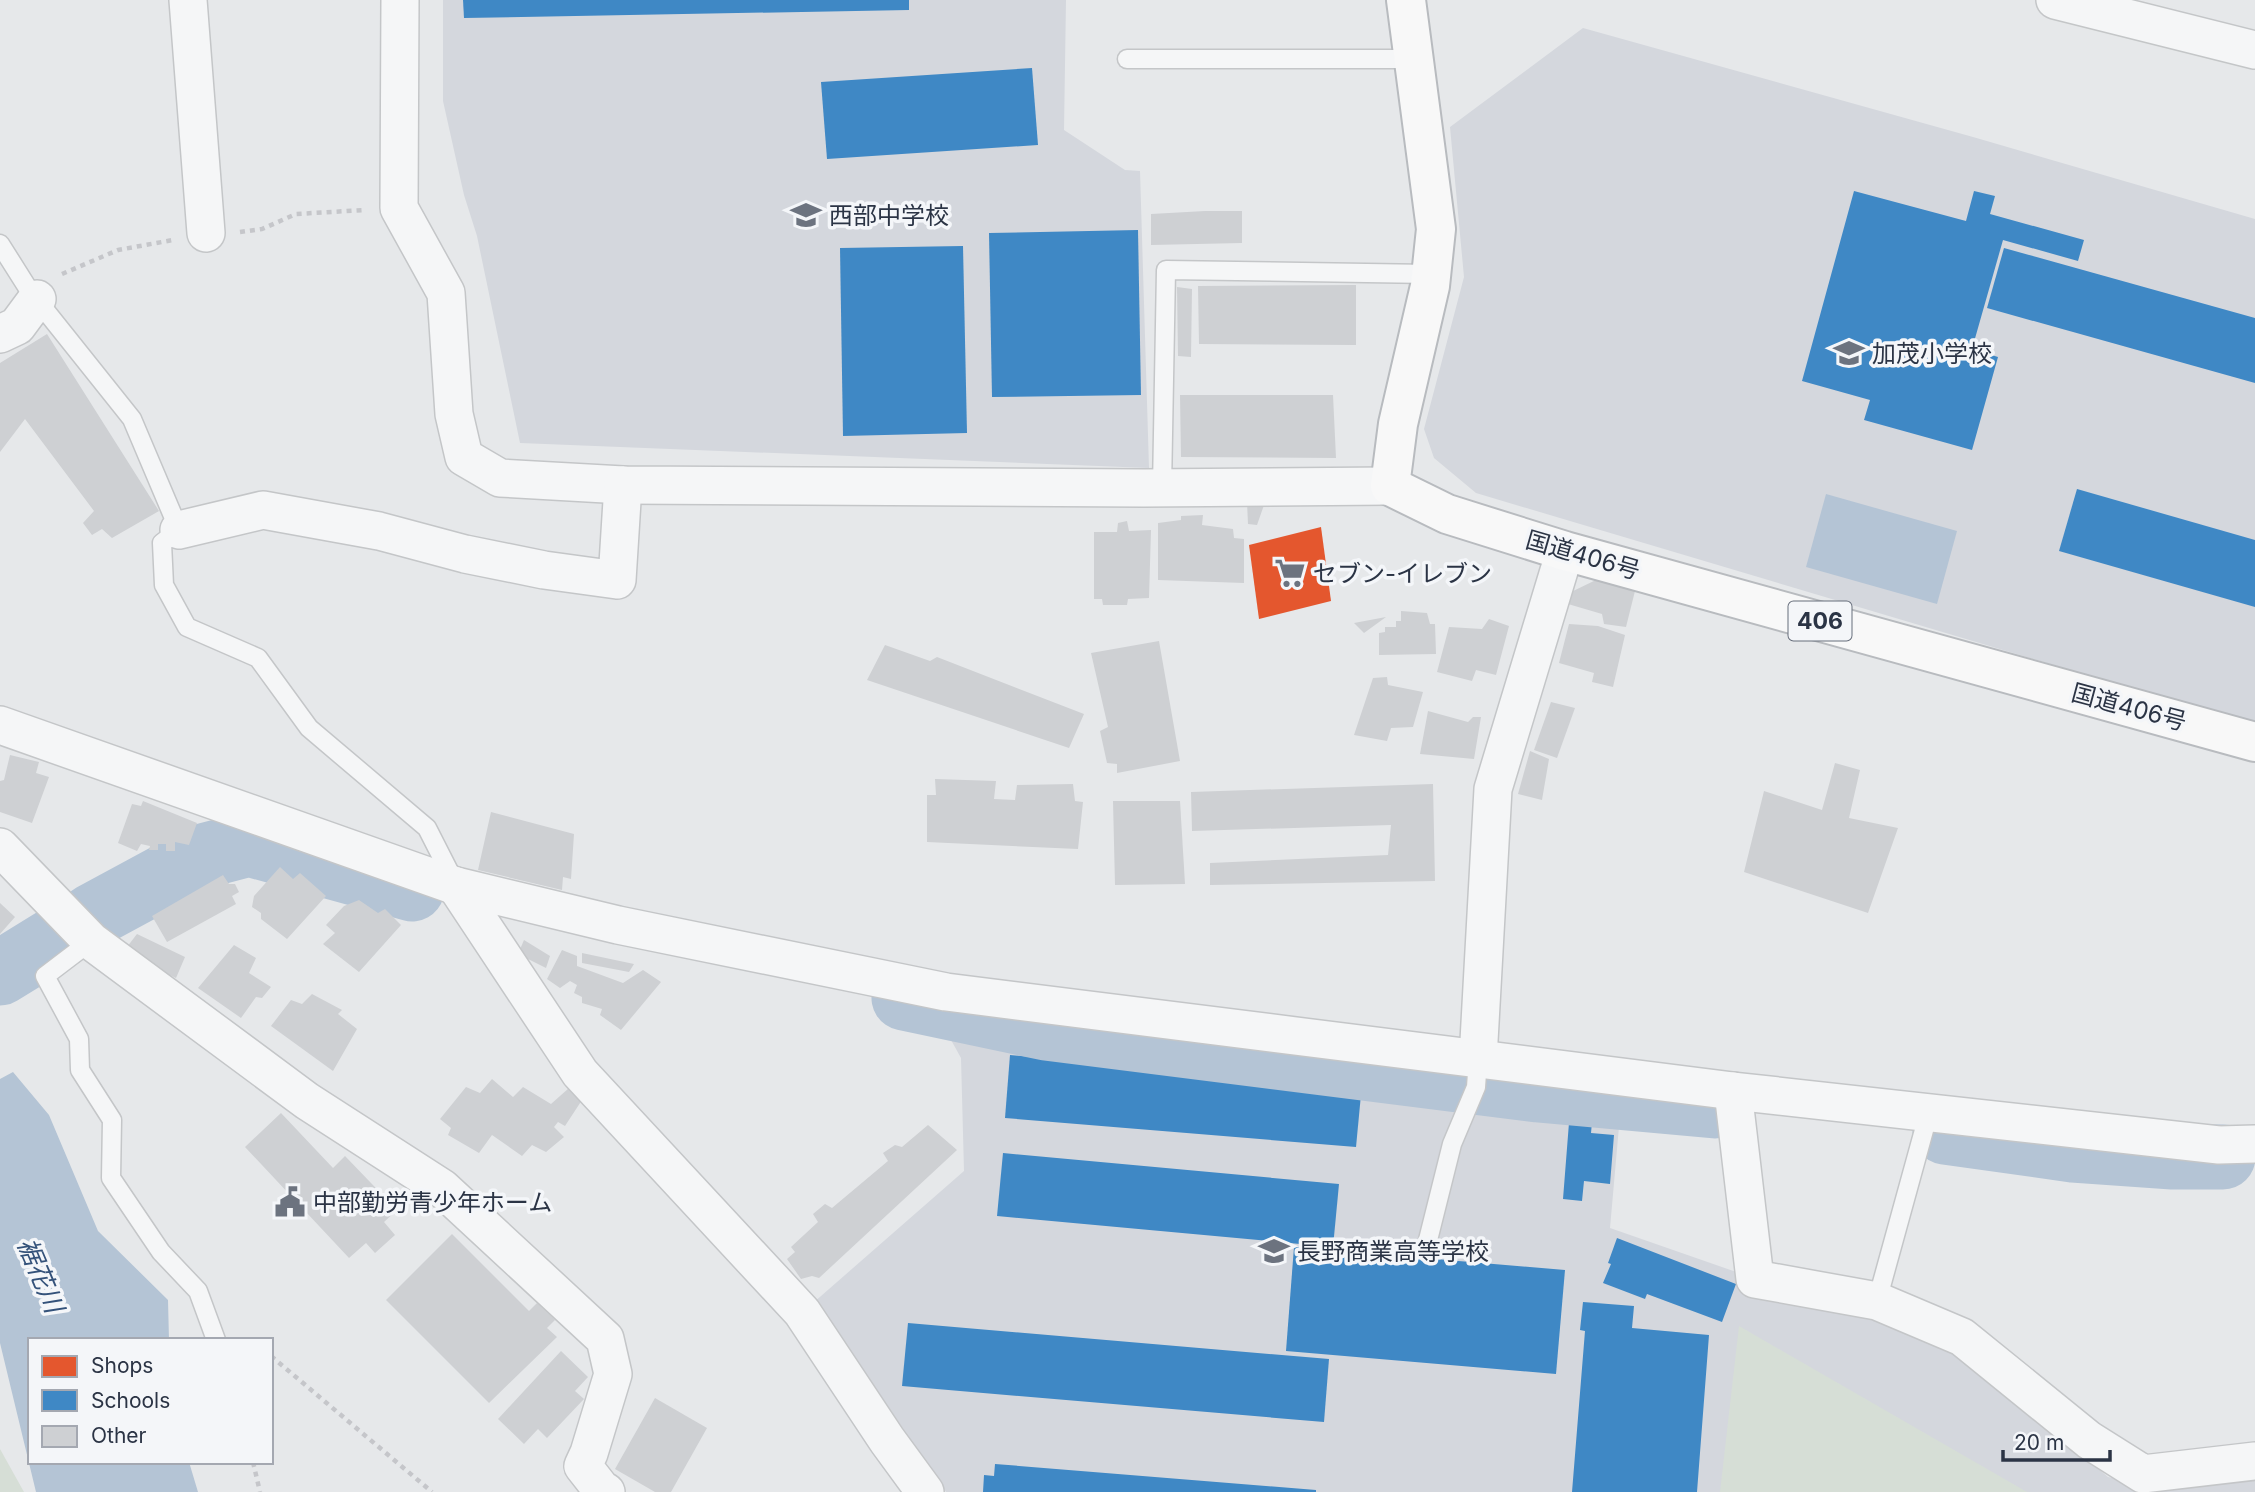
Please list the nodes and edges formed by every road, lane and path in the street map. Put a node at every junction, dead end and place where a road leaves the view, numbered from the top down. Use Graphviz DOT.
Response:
graph roads {
  1 [pos="188,0"];
  2 [pos="400,0"];
  3 [pos="1406,0"];
  4 [pos="2075,2"];
  5 [pos="2255,50"];
  6 [pos="1127,60"];
  7 [pos="1414,60"];
  8 [pos="206,233"];
  9 [pos="0,244"];
  10 [pos="1431,274"];
  11 [pos="37,299"];
  12 [pos="0,334"];
  13 [pos="623,485"];
  14 [pos="1390,486"];
  15 [pos="1161,488"];
  16 [pos="179,530"];
  17 [pos="1565,551"];
  18 [pos="0,725"];
  19 [pos="2255,742"];
  20 [pos="0,847"];
  21 [pos="456,886"];
  22 [pos="91,941"];
  23 [pos="1477,1073"];
  24 [pos="1733,1091"];
  25 [pos="1929,1112"];
  26 [pos="2255,1144"];
  27 [pos="1428,1240"];
  28 [pos="1877,1301"];
  29 [pos="215,1338"];
  30 [pos="273,1358"];
  31 [pos="2255,1461"];
  32 [pos="253,1464"];
  33 [pos="260,1492"];
  34 [pos="432,1492"];
  35 [pos="606,1492"];
  36 [pos="925,1492"];
  1 -- 8 [label="street"];
  2 -- 13 [label="street"];
  3 -- 7 [label="highway"];
  4 -- 5 [label="street"];
  6 -- 7 [label="lane"];
  7 -- 10 [label="highway"];
  9 -- 11 [label="lane"];
  10 -- 14 [label="highway"];
  10 -- 15 [label="lane"];
  11 -- 12 [label="street"];
  11 -- 16 [label="lane"];
  13 -- 15 [label="street"];
  13 -- 16 [label="street"];
  14 -- 15 [label="street"];
  14 -- 17 [label="highway, 国道406号 / 406"];
  16 -- 21 [label="lane"];
  17 -- 19 [label="highway, 国道406号 / 406"];
  17 -- 23 [label="street"];
  18 -- 21 [label="street"];
  20 -- 22 [label="street"];
  21 -- 23 [label="street"];
  21 -- 36 [label="street"];
  22 -- 29 [label="lane"];
  22 -- 35 [label="street"];
  23 -- 24 [label="street"];
  23 -- 27 [label="lane"];
  24 -- 25 [label="street"];
  24 -- 28 [label="street"];
  25 -- 26 [label="street"];
  25 -- 28 [label="lane"];
  28 -- 31 [label="street"];
  30 -- 34 [label="path"];
  32 -- 33 [label="path"];
}
